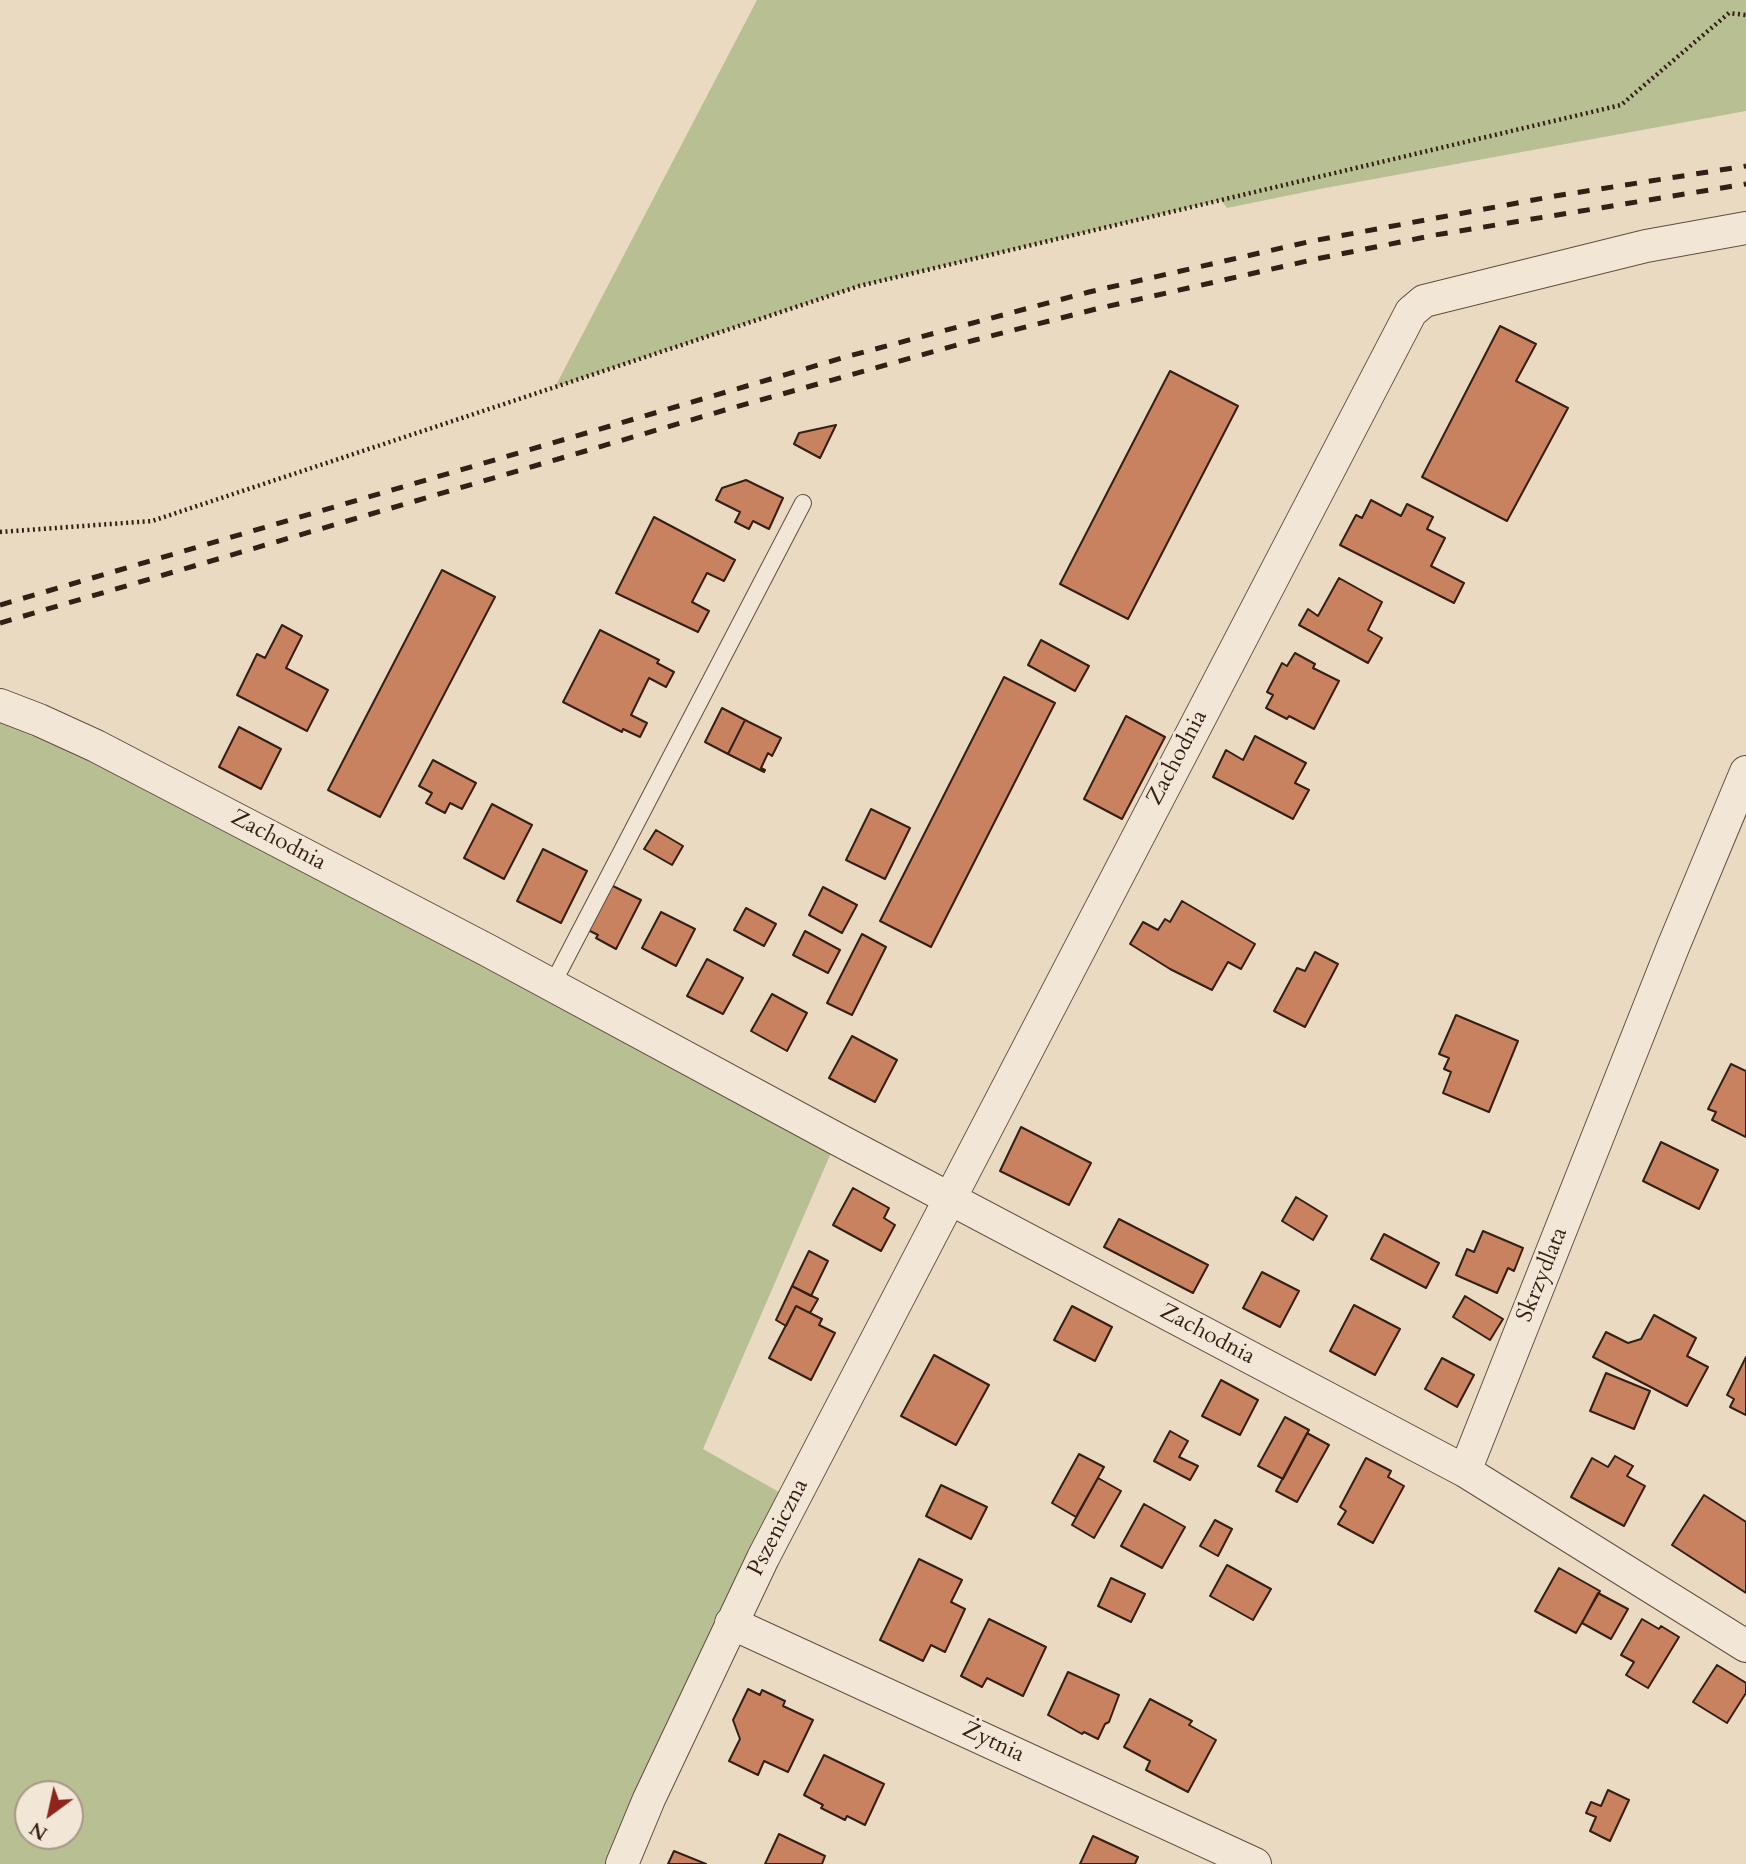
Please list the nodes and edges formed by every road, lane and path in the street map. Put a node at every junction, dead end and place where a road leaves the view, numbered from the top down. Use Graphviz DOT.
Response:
graph roads {
  1 [pos="1746,15"];
  2 [pos="1746,228"];
  3 [pos="803,503"];
  4 [pos="0,533"];
  5 [pos="0,705"];
  6 [pos="1746,772"];
  7 [pos="552,985"];
  8 [pos="949,1198"];
  9 [pos="1465,1471"];
  10 [pos="731,1623"];
  11 [pos="1746,1646"];
  12 [pos="622,1864"];
  13 [pos="1255,1864"];
  1 -- 4 [label="path"];
  2 -- 8 [label="street, Zachodnia"];
  3 -- 7 [label="lane"];
  5 -- 7 [label="street, Zachodnia"];
  6 -- 9 [label="street, Skrzydlata"];
  7 -- 8 [label="street, Zachodnia"];
  8 -- 9 [label="street, Zachodnia"];
  8 -- 10 [label="street, Pszeniczna"];
  9 -- 11 [label="street"];
  10 -- 12 [label="street, Pszeniczna"];
  10 -- 13 [label="street, Żytnia"];
}
